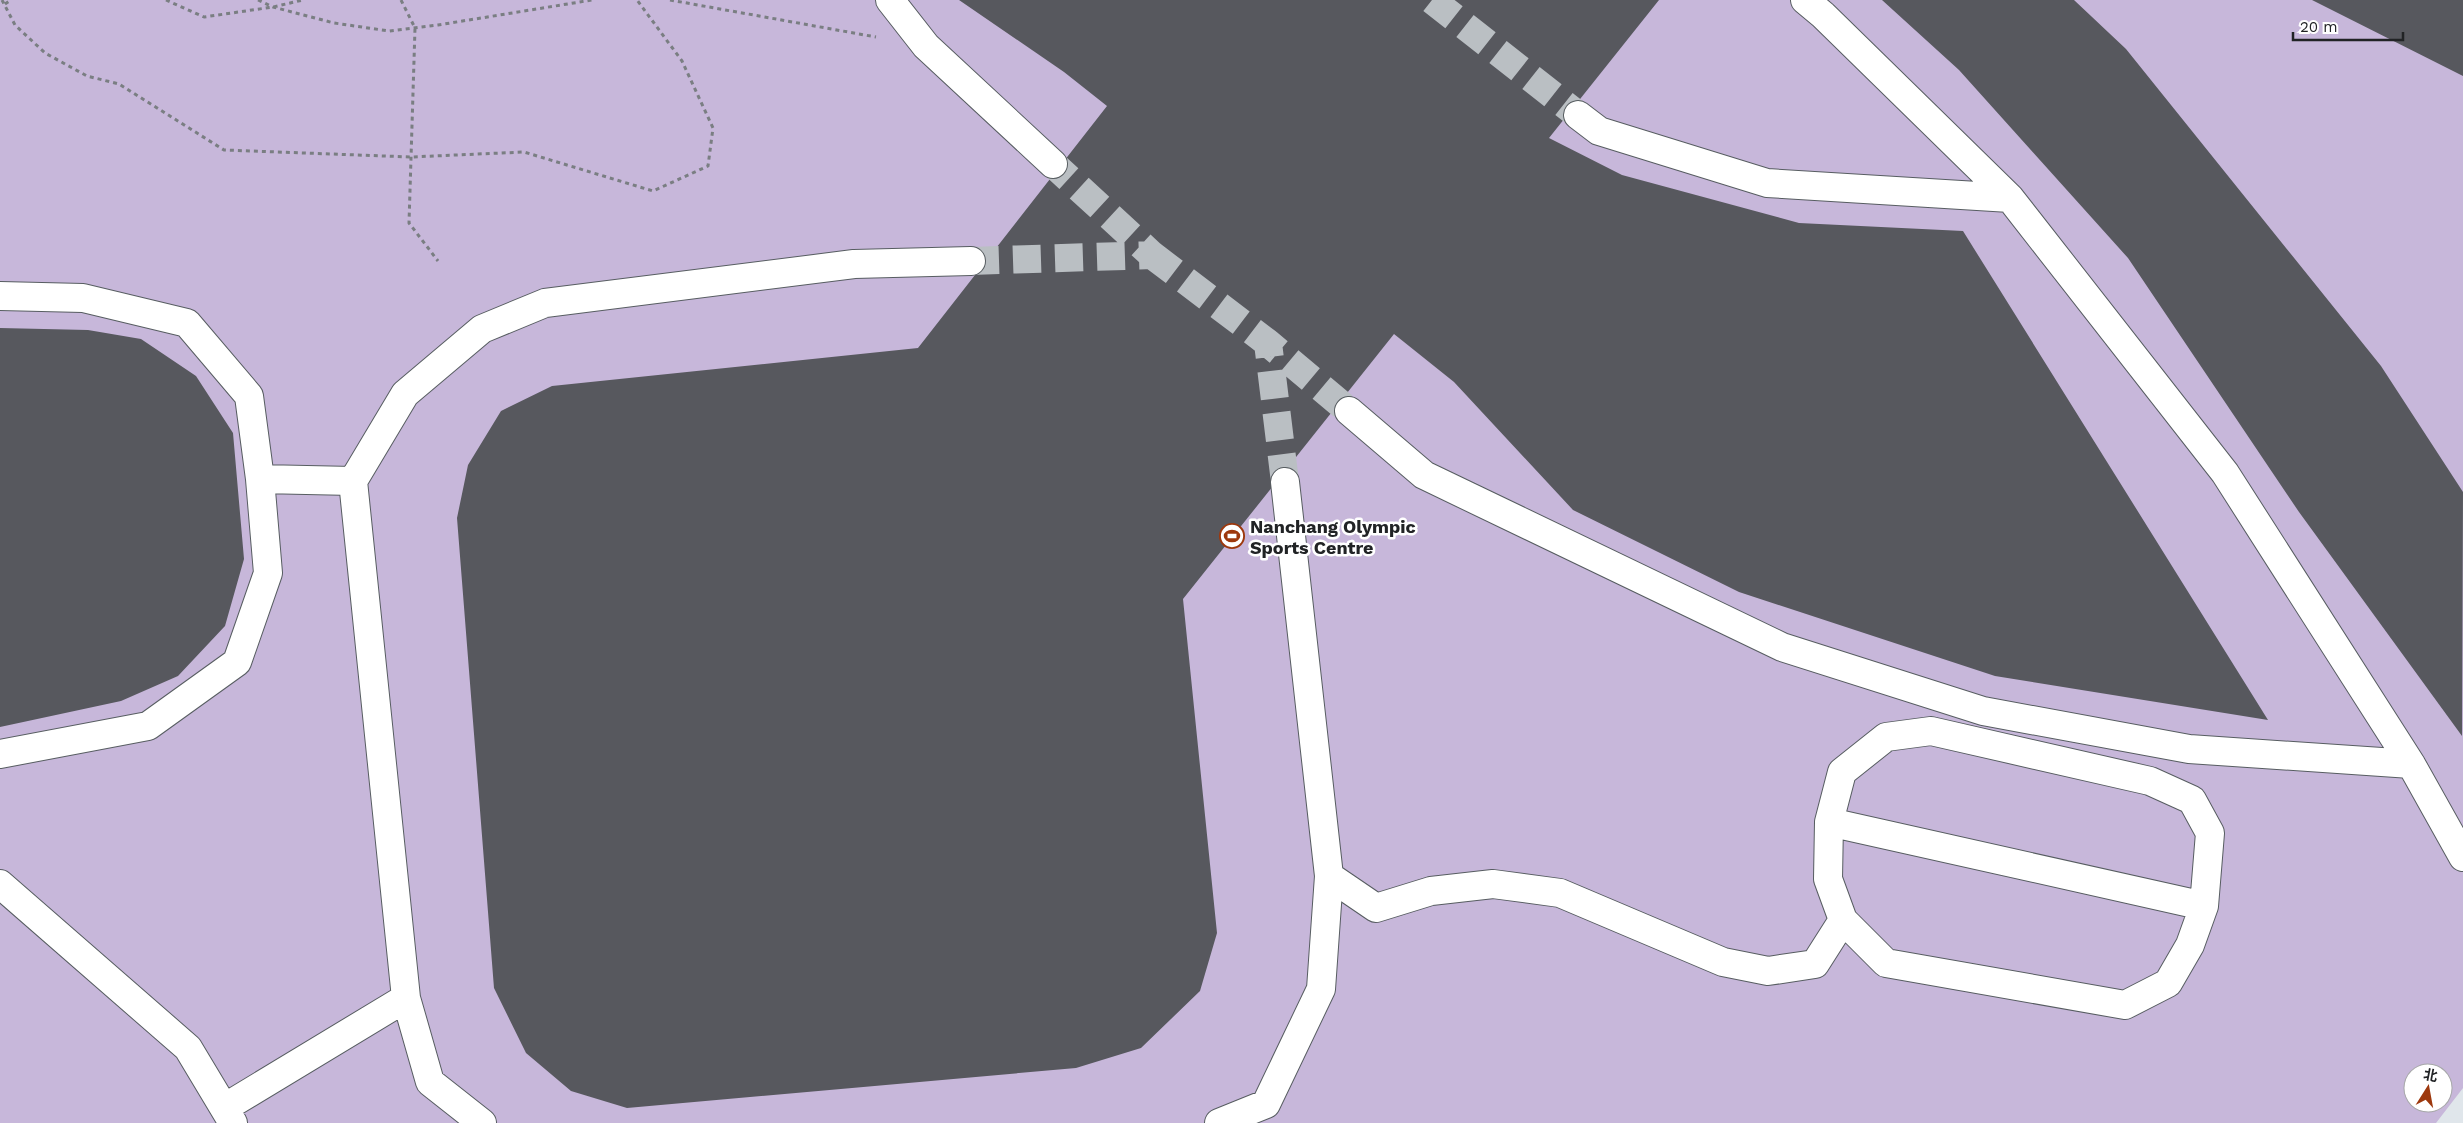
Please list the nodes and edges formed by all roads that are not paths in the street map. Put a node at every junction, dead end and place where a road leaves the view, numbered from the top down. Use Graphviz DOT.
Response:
graph roads {
  1 [pos="890,0"];
  2 [pos="1805,0"];
  3 [pos="1578,115"];
  4 [pos="1053,164"];
  5 [pos="2010,198"];
  6 [pos="971,260"];
  7 [pos="0,296"];
  8 [pos="1348,411"];
  9 [pos="260,479"];
  10 [pos="353,481"];
  11 [pos="1285,482"];
  12 [pos="1983,711"];
  13 [pos="1968,739"];
  14 [pos="2189,749"];
  15 [pos="0,754"];
  16 [pos="2411,764"];
  17 [pos="2150,781"];
  18 [pos="1829,822"];
  19 [pos="2463,856"];
  20 [pos="1329,876"];
  21 [pos="0,884"];
  22 [pos="2204,906"];
  23 [pos="1843,920"];
  24 [pos="406,998"];
  25 [pos="228,1115"];
  26 [pos="482,1123"];
  27 [pos="1219,1123"];
  1 -- 4 [label="street"];
  2 -- 5 [label="street"];
  3 -- 5 [label="street"];
  5 -- 16 [label="street"];
  6 -- 10 [label="street"];
  7 -- 9 [label="street"];
  8 -- 12 [label="street"];
  9 -- 10 [label="street"];
  9 -- 15 [label="street"];
  10 -- 24 [label="street"];
  11 -- 20 [label="street"];
  12 -- 13 [label="street"];
  12 -- 14 [label="street"];
  13 -- 17 [label="street"];
  13 -- 18 [label="street"];
  14 -- 16 [label="street"];
  14 -- 17 [label="street"];
  16 -- 19 [label="street"];
  17 -- 22 [label="street"];
  18 -- 22 [label="street"];
  18 -- 23 [label="street"];
  20 -- 23 [label="street"];
  20 -- 27 [label="street"];
  21 -- 25 [label="street"];
  22 -- 23 [label="street"];
  24 -- 25 [label="street"];
  24 -- 26 [label="street"];
}
